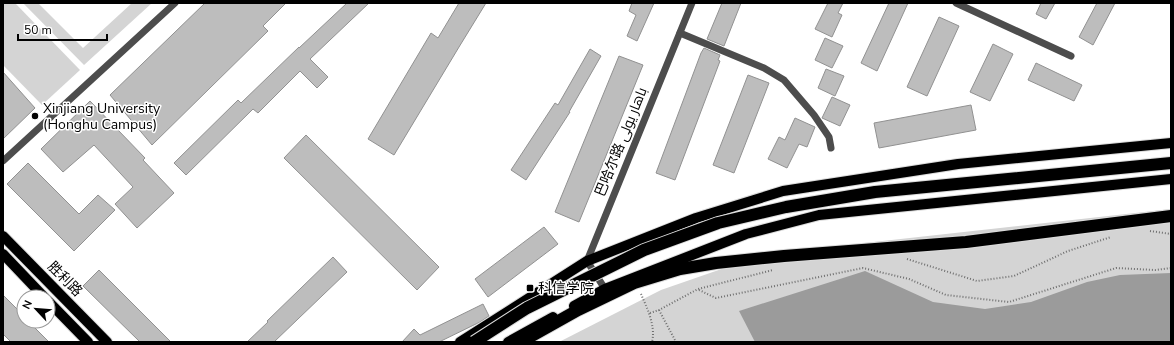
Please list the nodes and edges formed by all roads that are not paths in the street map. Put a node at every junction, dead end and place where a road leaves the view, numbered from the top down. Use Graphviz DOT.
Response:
graph roads {
  1 [pos="175,3"];
  2 [pos="692,3"];
  3 [pos="956,3"];
  4 [pos="680,33"];
  5 [pos="1071,56"];
  6 [pos="1171,144"];
  7 [pos="831,148"];
  8 [pos="3,161"];
  9 [pos="1171,163"];
  10 [pos="1171,179"];
  11 [pos="1171,217"];
  12 [pos="3,236"];
  13 [pos="5,259"];
  14 [pos="587,261"];
  15 [pos="36,289"];
  16 [pos="604,290"];
  17 [pos="56,309"];
  18 [pos="88,342"];
  19 [pos="108,342"];
  20 [pos="460,342"];
  21 [pos="474,342"];
  22 [pos="508,342"];
  23 [pos="521,342"];
  1 -- 8 [label="street"];
  2 -- 4 [label="street, 巴哈尔路 باھار يولى"];
  3 -- 5 [label="street"];
  4 -- 7 [label="street"];
  4 -- 14 [label="street, 巴哈尔路 باھار يولى"];
  6 -- 14 [label="main road"];
  9 -- 21 [label="highway, bridge"];
  10 -- 16 [label="main road"];
  11 -- 23 [label="highway"];
  12 -- 19 [label="main road, 胜利路"];
  13 -- 15 [label="main road, 胜利路"];
  14 -- 16 [label="street"];
  14 -- 20 [label="main road"];
  16 -- 22 [label="main road"];
  17 -- 18 [label="main road, 胜利路"];
}
